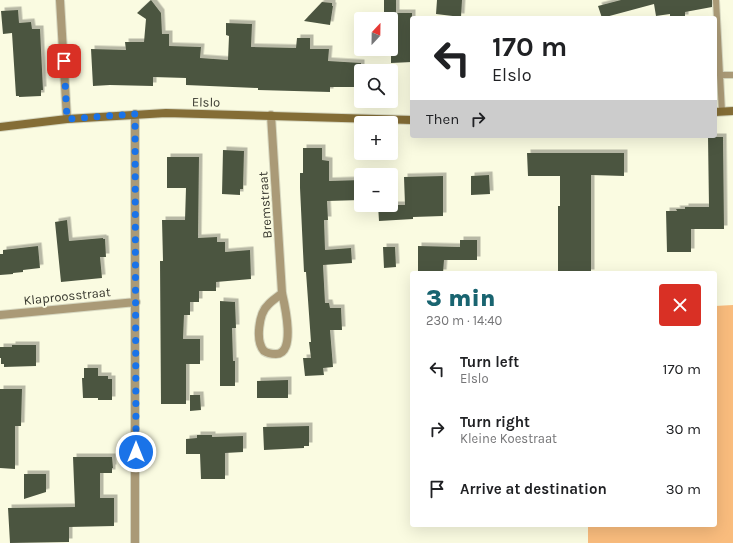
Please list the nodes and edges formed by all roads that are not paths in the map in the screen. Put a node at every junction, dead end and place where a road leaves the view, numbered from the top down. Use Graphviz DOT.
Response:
graph roads {
  1 [pos="60,0"];
  2 [pos="716,0"];
  3 [pos="717,16"];
  4 [pos="717,19"];
  5 [pos="720,75"];
  6 [pos="733,75"];
  7 [pos="733,111"];
  8 [pos="718,112"];
  9 [pos="135,114"];
  10 [pos="272,115"];
  11 [pos="67,119"];
  12 [pos="410,120"];
  13 [pos="0,127"];
  14 [pos="282,293"];
  15 [pos="136,302"];
  16 [pos="0,315"];
  17 [pos="136,543"];
  1 -- 11 [label="street"];
  2 -- 3 [label="lane"];
  4 -- 5 [label="lane"];
  5 -- 6 [label="lane"];
  5 -- 8 [label="lane"];
  7 -- 8 [label="street"];
  9 -- 10 [label="street, Elslo"];
  9 -- 11 [label="street, Elslo"];
  9 -- 15 [label="street"];
  10 -- 12 [label="street, Elslo"];
  10 -- 14 [label="street, Bremstraat"];
  11 -- 13 [label="street, Elslo"];
  14 -- 14 [label="street, Bremstraat"];
  15 -- 16 [label="street, Klaproosstraat"];
  15 -- 17 [label="street"];
}
